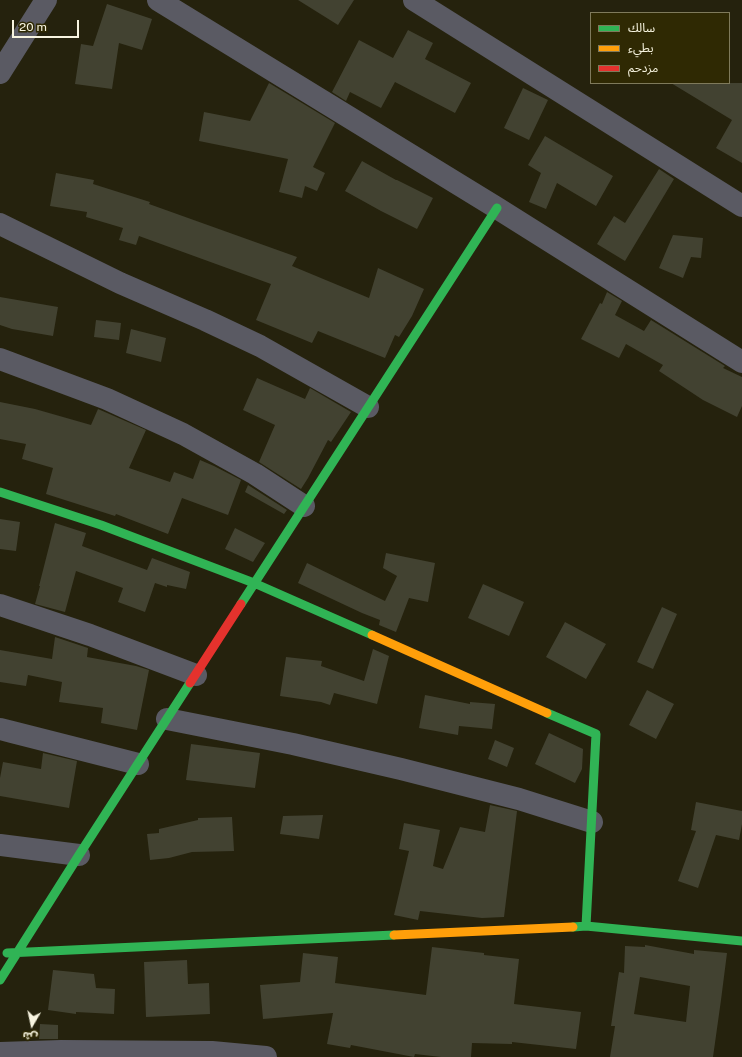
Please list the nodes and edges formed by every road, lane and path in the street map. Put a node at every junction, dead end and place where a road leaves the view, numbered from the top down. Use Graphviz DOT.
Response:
graph roads {
  1 [pos="46,0"];
  2 [pos="158,0"];
  3 [pos="414,0"];
  4 [pos="0,73"];
  5 [pos="742,206"];
  6 [pos="497,208"];
  7 [pos="0,224"];
  8 [pos="0,359"];
  9 [pos="742,362"];
  10 [pos="368,407"];
  11 [pos="0,492"];
  12 [pos="304,506"];
  13 [pos="254,583"];
  14 [pos="0,605"];
  15 [pos="196,675"];
  16 [pos="167,719"];
  17 [pos="0,729"];
  18 [pos="138,764"];
  19 [pos="592,822"];
  20 [pos="0,844"];
  21 [pos="79,855"];
  22 [pos="586,926"];
  23 [pos="742,941"];
  24 [pos="17,952"];
  25 [pos="0,953"];
  26 [pos="0,980"];
  27 [pos="0,1053"];
  28 [pos="266,1057"];
  1 -- 4 [label="street"];
  2 -- 6 [label="street"];
  3 -- 5 [label="street"];
  6 -- 9 [label="street"];
  6 -- 10 [label="street"];
  7 -- 10 [label="street"];
  8 -- 12 [label="street"];
  10 -- 12 [label="street"];
  11 -- 13 [label="street"];
  12 -- 13 [label="street"];
  13 -- 15 [label="street"];
  13 -- 19 [label="street"];
  14 -- 15 [label="street"];
  15 -- 16 [label="street"];
  16 -- 18 [label="street"];
  16 -- 19 [label="street"];
  17 -- 18 [label="street"];
  18 -- 21 [label="street"];
  19 -- 22 [label="street"];
  20 -- 21 [label="street"];
  21 -- 24 [label="street"];
  22 -- 23 [label="street"];
  22 -- 24 [label="street"];
  24 -- 25 [label="street"];
  24 -- 26 [label="street"];
  27 -- 28 [label="street"];
}
